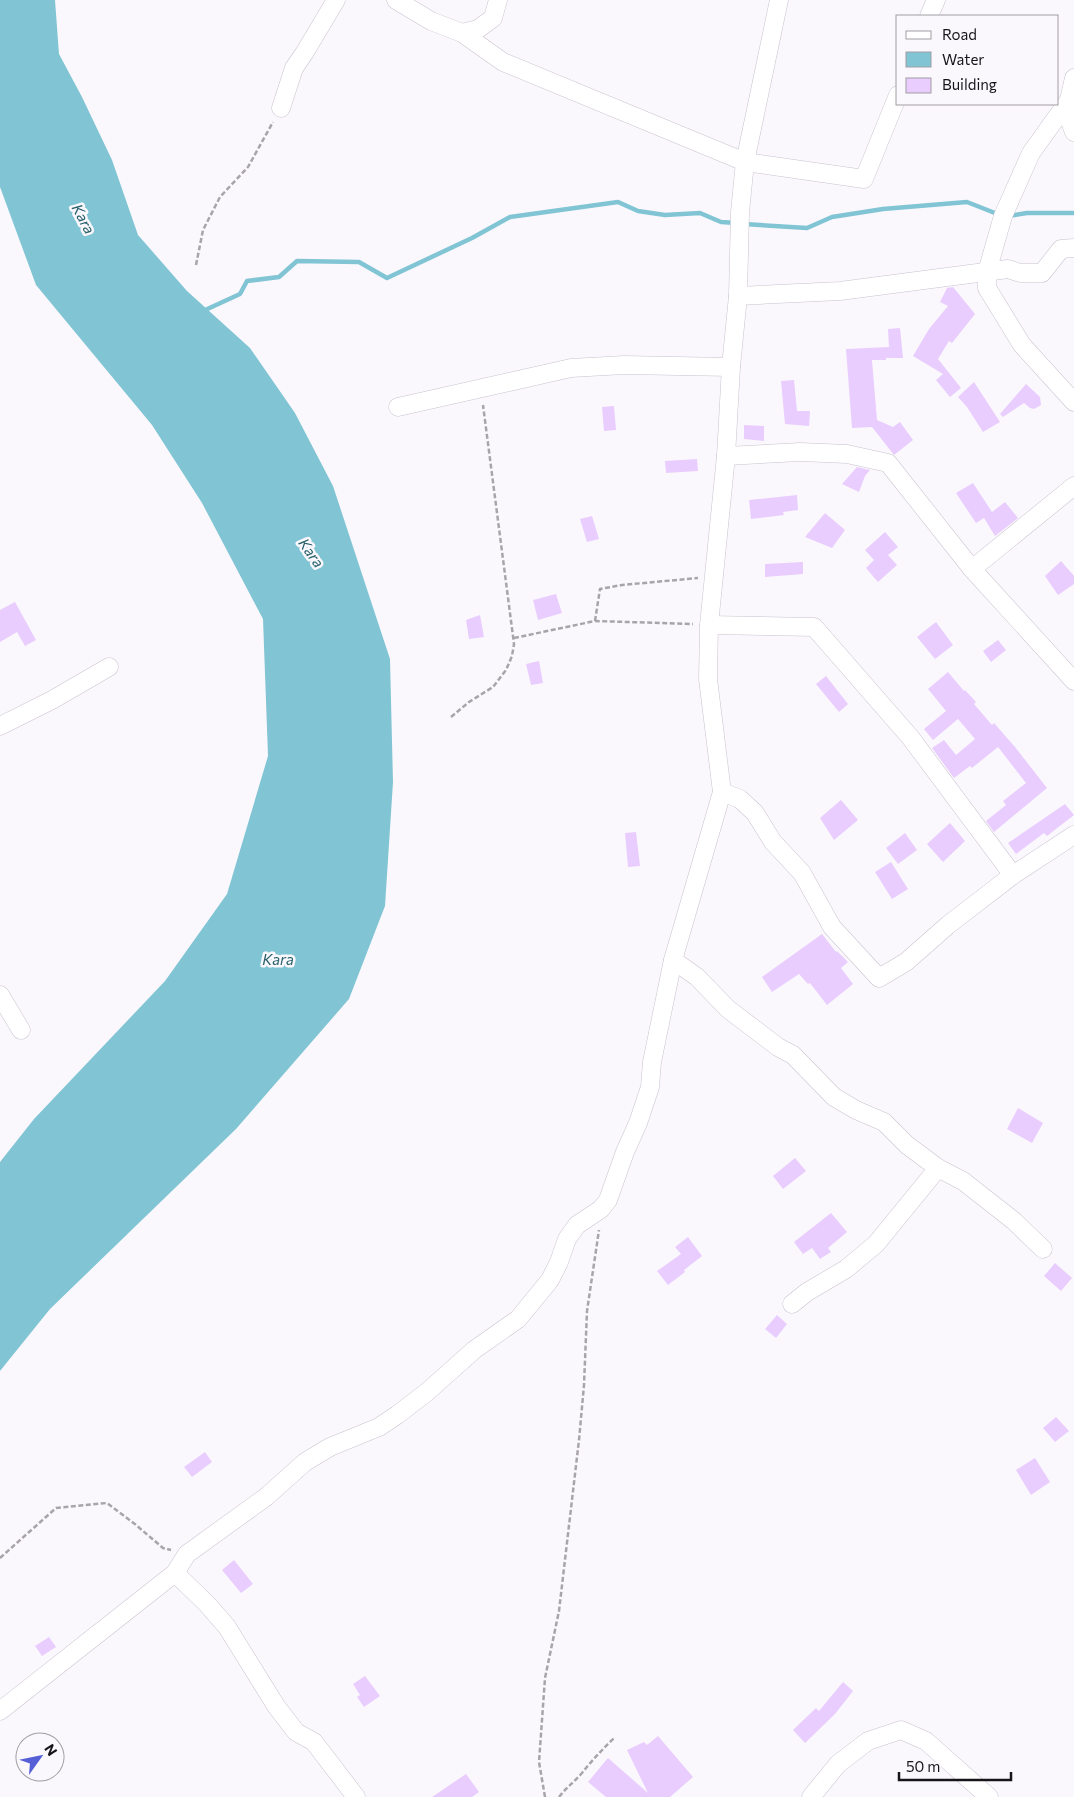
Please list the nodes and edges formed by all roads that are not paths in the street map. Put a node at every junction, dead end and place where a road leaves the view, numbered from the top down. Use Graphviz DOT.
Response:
graph roads {
  1 [pos="336,0"];
  2 [pos="396,0"];
  3 [pos="498,0"];
  4 [pos="779,0"];
  5 [pos="462,33"];
  6 [pos="1074,78"];
  7 [pos="896,100"];
  8 [pos="1069,100"];
  9 [pos="280,108"];
  10 [pos="1074,132"];
  11 [pos="745,162"];
  12 [pos="1074,248"];
  13 [pos="987,272"];
  14 [pos="738,296"];
  15 [pos="731,368"];
  16 [pos="1074,402"];
  17 [pos="398,407"];
  18 [pos="726,456"];
  19 [pos="1074,486"];
  20 [pos="972,569"];
  21 [pos="709,625"];
  22 [pos="109,667"];
  23 [pos="1074,681"];
  24 [pos="0,726"];
  25 [pos="722,792"];
  26 [pos="1074,835"];
  27 [pos="1013,875"];
  28 [pos="673,960"];
  29 [pos="0,995"];
  30 [pos="21,1030"];
  31 [pos="938,1168"];
  32 [pos="1043,1249"];
  33 [pos="792,1304"];
  34 [pos="175,1573"];
  35 [pos="0,1711"];
  36 [pos="356,1797"];
  37 [pos="811,1797"];
  38 [pos="989,1797"];
  1 -- 9 [label="street"];
  2 -- 5 [label="street"];
  3 -- 5 [label="street"];
  4 -- 11 [label="street"];
  5 -- 11 [label="street"];
  6 -- 8 [label="street"];
  7 -- 11 [label="street"];
  8 -- 10 [label="street"];
  8 -- 13 [label="street"];
  11 -- 14 [label="street"];
  12 -- 13 [label="street"];
  13 -- 14 [label="street"];
  13 -- 16 [label="street"];
  14 -- 15 [label="street"];
  15 -- 17 [label="street"];
  15 -- 18 [label="street"];
  18 -- 20 [label="street"];
  18 -- 21 [label="street"];
  19 -- 20 [label="street"];
  20 -- 23 [label="street"];
  21 -- 25 [label="street"];
  21 -- 27 [label="street"];
  22 -- 24 [label="street"];
  25 -- 27 [label="street"];
  25 -- 28 [label="street"];
  26 -- 27 [label="street"];
  28 -- 31 [label="street"];
  28 -- 34 [label="street"];
  29 -- 30 [label="street"];
  31 -- 32 [label="street"];
  31 -- 33 [label="street"];
  34 -- 35 [label="street"];
  34 -- 36 [label="street"];
  37 -- 38 [label="street"];
}
